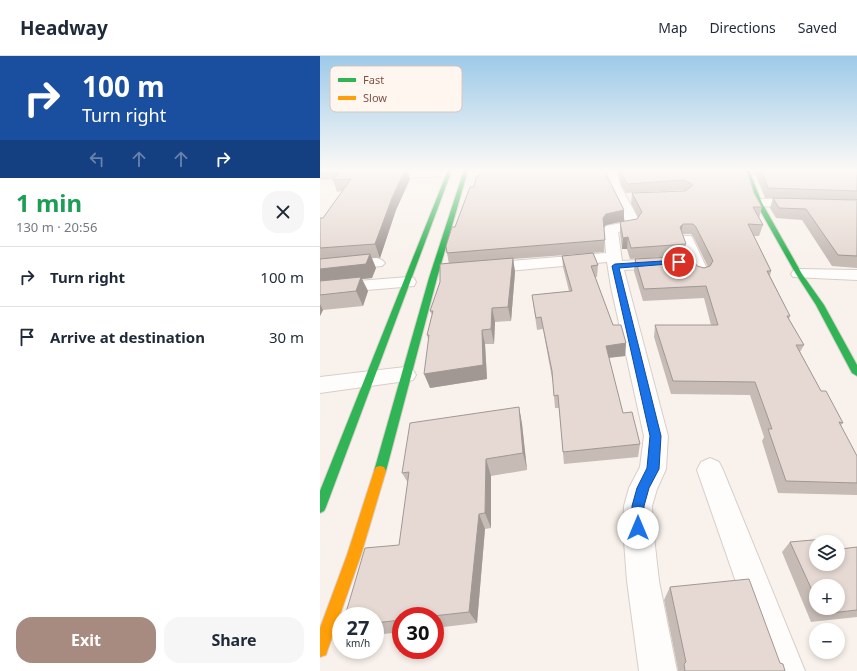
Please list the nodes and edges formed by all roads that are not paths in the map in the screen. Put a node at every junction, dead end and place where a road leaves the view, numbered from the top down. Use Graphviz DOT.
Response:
graph roads {
  1 [pos="439,199"];
  2 [pos="456,199"];
  3 [pos="621,199"];
  4 [pos="626,199"];
  5 [pos="757,199"];
  6 [pos="759,203"];
  7 [pos="813,204"];
  8 [pos="686,239"];
  9 [pos="615,261"];
  10 [pos="377,262"];
  11 [pos="320,267"];
  12 [pos="451,271"];
  13 [pos="799,274"];
  14 [pos="857,275"];
  15 [pos="408,282"];
  16 [pos="320,289"];
  17 [pos="857,373"];
  18 [pos="406,375"];
  19 [pos="368,378"];
  20 [pos="320,385"];
  21 [pos="710,470"];
  22 [pos="320,507"];
  23 [pos="320,649"];
  24 [pos="658,671"];
  25 [pos="786,671"];
  1 -- 15 [label="main road"];
  2 -- 12 [label="main road"];
  3 -- 4 [label="street"];
  3 -- 9 [label="street"];
  5 -- 6 [label="main road"];
  6 -- 7 [label="street"];
  6 -- 13 [label="main road"];
  8 -- 9 [label="street"];
  9 -- 12 [label="street"];
  9 -- 24 [label="street"];
  10 -- 11 [label="street"];
  12 -- 18 [label="main road"];
  13 -- 14 [label="street"];
  13 -- 17 [label="main road"];
  15 -- 16 [label="street"];
  15 -- 19 [label="main road"];
  18 -- 19 [label="street"];
  18 -- 23 [label="main road"];
  19 -- 20 [label="street"];
  19 -- 22 [label="main road"];
  21 -- 25 [label="street"];
}
